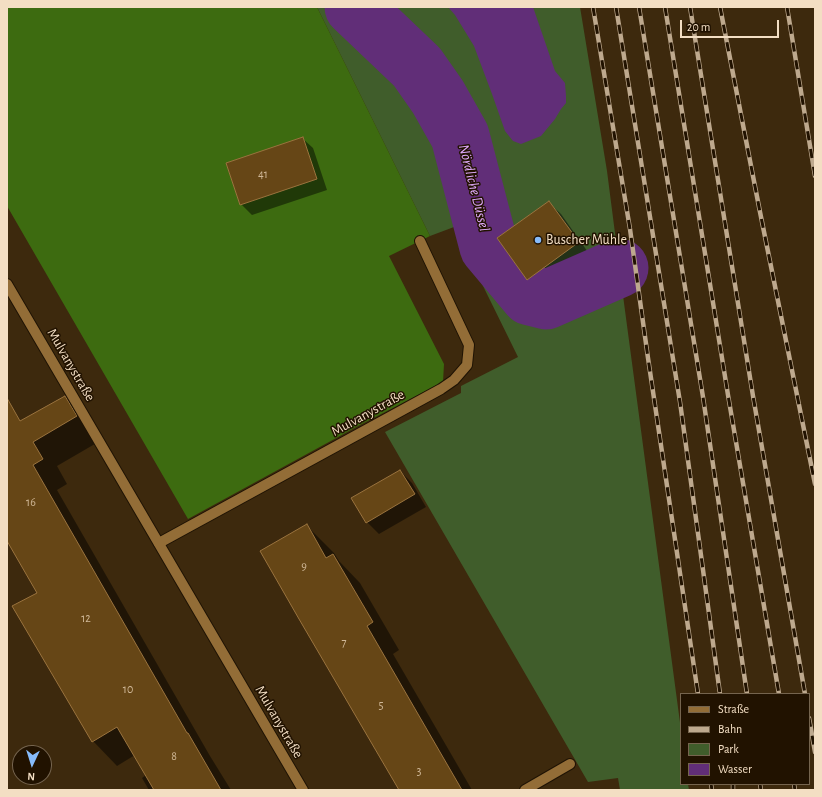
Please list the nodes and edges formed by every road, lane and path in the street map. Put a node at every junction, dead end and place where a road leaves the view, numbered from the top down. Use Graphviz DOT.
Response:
graph roads {
  1 [pos="420,241"];
  2 [pos="7,284"];
  3 [pos="159,543"];
  4 [pos="570,764"];
  5 [pos="303,790"];
  6 [pos="525,790"];
  1 -- 3 [label="street, Mulvanystraße"];
  2 -- 3 [label="street, Mulvanystraße"];
  3 -- 5 [label="street, Mulvanystraße"];
  4 -- 6 [label="street"];
}
